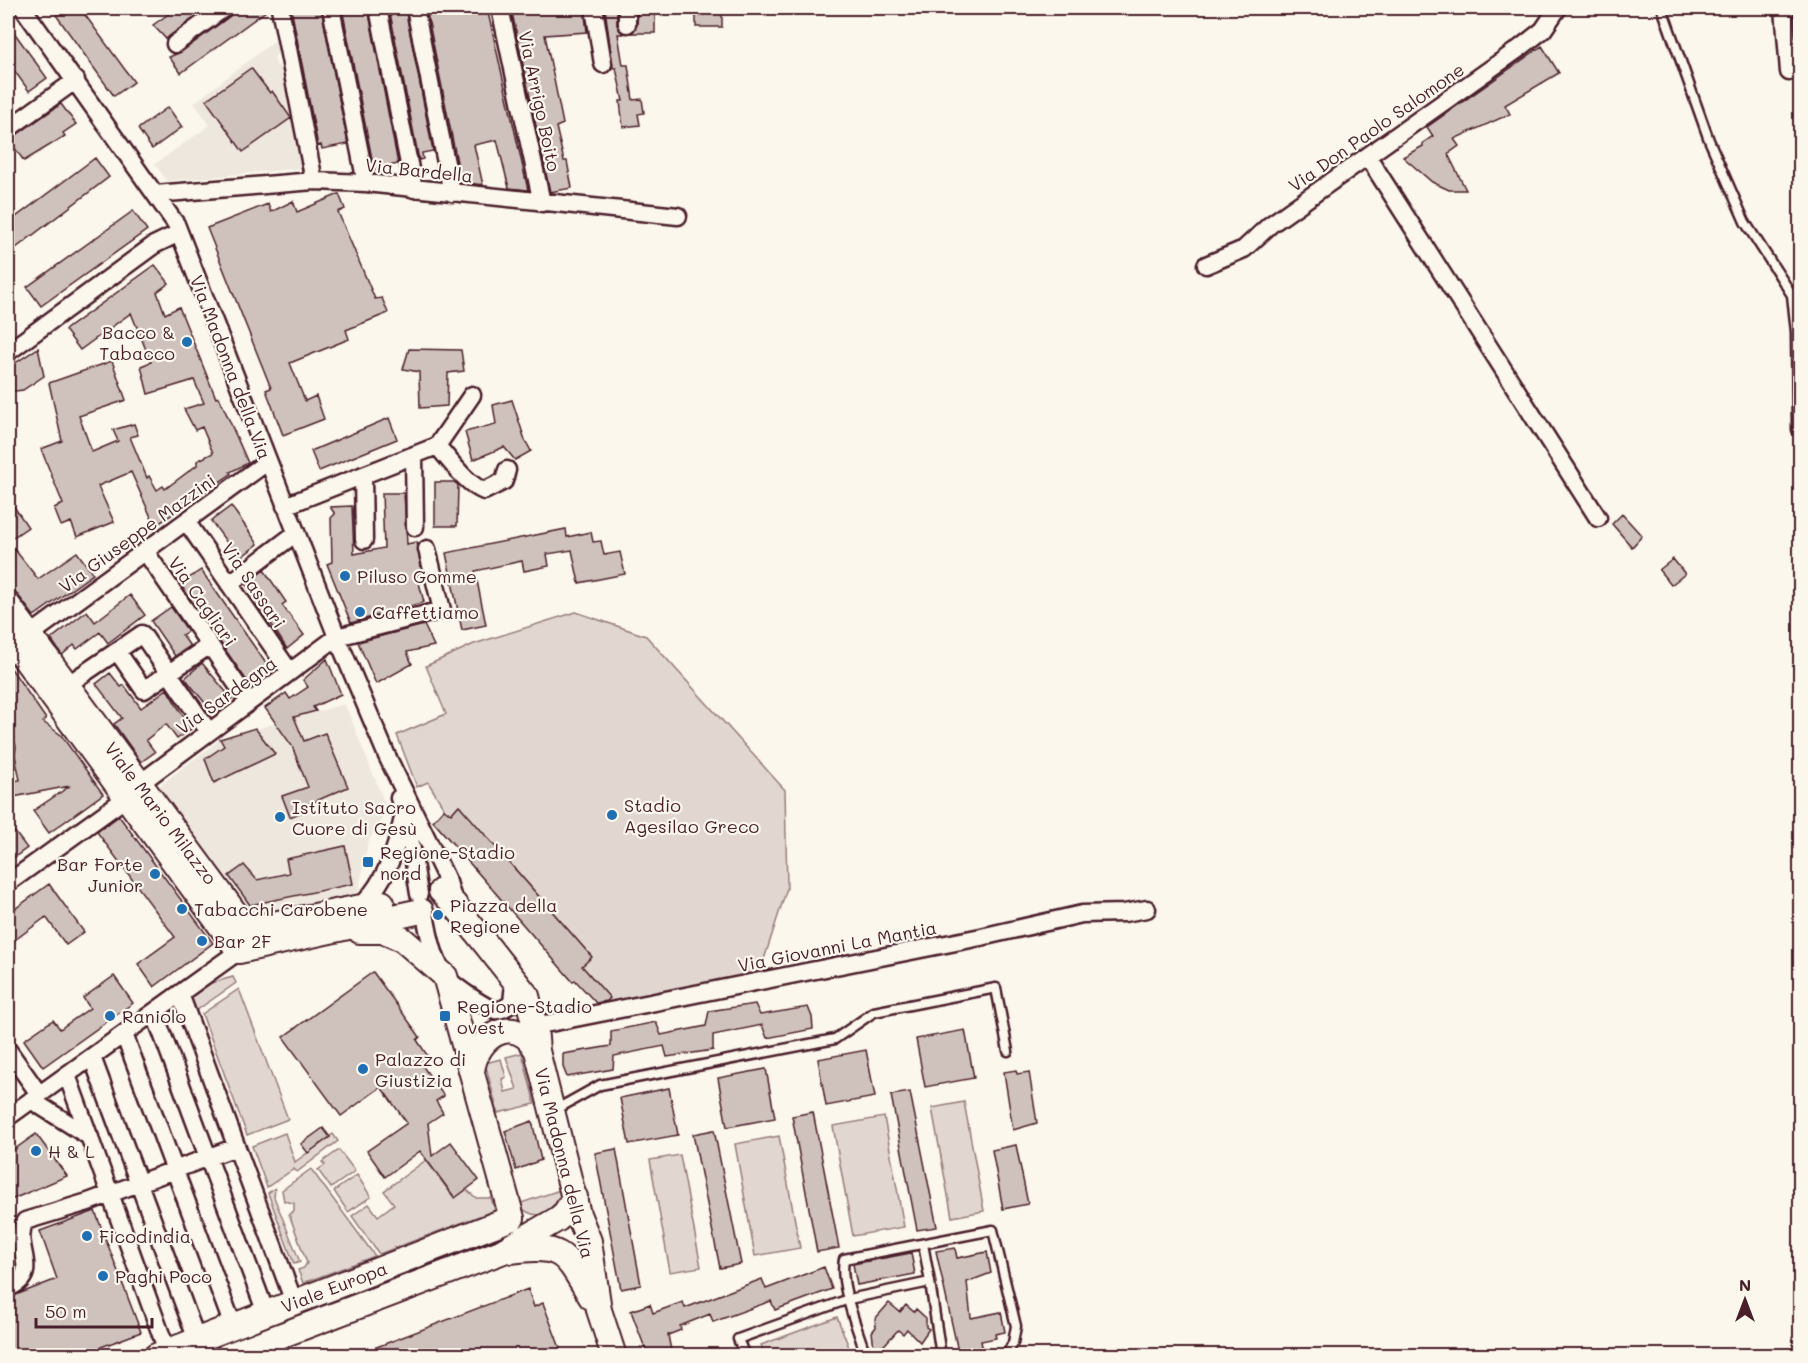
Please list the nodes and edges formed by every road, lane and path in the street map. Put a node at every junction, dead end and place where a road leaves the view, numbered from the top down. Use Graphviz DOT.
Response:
graph roads {
  1 [pos="23,8"];
  2 [pos="224,8"];
  3 [pos="280,8"];
  4 [pos="331,8"];
  5 [pos="378,8"];
  6 [pos="415,8"];
  7 [pos="500,8"];
  8 [pos="594,8"];
  9 [pos="1558,8"];
  10 [pos="1662,8"];
  11 [pos="1784,8"];
  12 [pos="175,44"];
  13 [pos="603,64"];
  14 [pos="1789,72"];
  15 [pos="76,80"];
  16 [pos="8,129"];
  17 [pos="1368,157"];
  18 [pos="314,181"];
  19 [pos="366,183"];
  20 [pos="414,189"];
  21 [pos="452,193"];
  22 [pos="155,194"];
  23 [pos="542,203"];
  24 [pos="678,216"];
  25 [pos="179,233"];
  26 [pos="1206,266"];
  27 [pos="8,352"];
  28 [pos="472,395"];
  29 [pos="1797,430"];
  30 [pos="437,446"];
  31 [pos="414,455"];
  32 [pos="267,462"];
  33 [pos="507,470"];
  34 [pos="363,476"];
  35 [pos="285,506"];
  36 [pos="1598,518"];
  37 [pos="186,521"];
  38 [pos="415,527"];
  39 [pos="296,533"];
  40 [pos="364,540"];
  41 [pos="427,549"];
  42 [pos="145,551"];
  43 [pos="229,584"];
  44 [pos="8,605"];
  45 [pos="337,637"];
  46 [pos="14,640"];
  47 [pos="210,645"];
  48 [pos="117,651"];
  49 [pos="290,672"];
  50 [pos="169,674"];
  51 [pos="67,686"];
  52 [pos="249,702"];
  53 [pos="209,732"];
  54 [pos="387,756"];
  55 [pos="132,791"];
  56 [pos="404,814"];
  57 [pos="8,884"];
  58 [pos="435,899"];
  59 [pos="361,907"];
  60 [pos="1147,909"];
  61 [pos="336,931"];
  62 [pos="239,951"];
  63 [pos="445,976"];
  64 [pos="514,983"];
  65 [pos="180,994"];
  66 [pos="154,1012"];
  67 [pos="124,1034"];
  68 [pos="536,1039"];
  69 [pos="8,1050"];
  70 [pos="1008,1051"];
  71 [pos="92,1057"];
  72 [pos="472,1072"];
  73 [pos="67,1075"];
  74 [pos="35,1097"];
  75 [pos="552,1112"];
  76 [pos="8,1117"];
  77 [pos="90,1137"];
  78 [pos="237,1147"];
  79 [pos="208,1157"];
  80 [pos="175,1170"];
  81 [pos="139,1183"];
  82 [pos="110,1194"];
  83 [pos="575,1197"];
  84 [pos="512,1218"];
  85 [pos="548,1226"];
  86 [pos="923,1244"];
  87 [pos="501,1252"];
  88 [pos="591,1270"];
  89 [pos="930,1282"];
  90 [pos="8,1288"];
  91 [pos="849,1299"];
  92 [pos="294,1302"];
  93 [pos="599,1310"];
  94 [pos="266,1313"];
  95 [pos="233,1326"];
  96 [pos="197,1340"];
  97 [pos="272,1348"];
  98 [pos="162,1353"];
  99 [pos="940,1355"];
  100 [pos="227,1356"];
  101 [pos="614,1356"];
  102 [pos="745,1356"];
  103 [pos="866,1356"];
  104 [pos="1006,1356"];
  1 -- 15 [label="street, Via Madonna della Via"];
  2 -- 12 [label="street"];
  3 -- 18 [label="street"];
  4 -- 19 [label="street"];
  5 -- 20 [label="street"];
  6 -- 21 [label="street"];
  7 -- 23 [label="street, Via Arrigo Boito"];
  8 -- 13 [label="street"];
  9 -- 17 [label="street, Via Don Paolo Salomone"];
  10 -- 29 [label="lane"];
  11 -- 14 [label="street"];
  15 -- 16 [label="street"];
  15 -- 22 [label="street, Via Madonna della Via"];
  17 -- 26 [label="street, Via Don Paolo Salomone"];
  17 -- 36 [label="street"];
  18 -- 19 [label="street, Via Bardella"];
  18 -- 22 [label="street, Via Bardella"];
  19 -- 20 [label="street, Via Bardella"];
  20 -- 21 [label="street, Via Bardella"];
  21 -- 23 [label="street, Via Bardella"];
  22 -- 25 [label="street, Via Madonna della Via"];
  23 -- 24 [label="street, Via Bardella"];
  25 -- 27 [label="street"];
  25 -- 32 [label="street, Via Madonna della Via"];
  28 -- 30 [label="street"];
  30 -- 31 [label="street"];
  30 -- 33 [label="street"];
  31 -- 34 [label="street"];
  31 -- 38 [label="street"];
  32 -- 35 [label="street, Via Madonna della Via"];
  32 -- 37 [label="street, Via Giuseppe Mazzini"];
  34 -- 35 [label="street"];
  34 -- 40 [label="street"];
  35 -- 39 [label="street, Via Madonna della Via"];
  37 -- 42 [label="street, Via Giuseppe Mazzini"];
  37 -- 43 [label="street, Via Sassari"];
  39 -- 43 [label="street"];
  39 -- 45 [label="street, Via Madonna della Via"];
  41 -- 45 [label="street"];
  42 -- 46 [label="street, Via Giuseppe Mazzini"];
  42 -- 47 [label="street, Via Cagliari"];
  43 -- 49 [label="street, Via Sassari"];
  44 -- 46 [label="street, Viale Mario Milazzo"];
  45 -- 49 [label="street, Via Sardegna"];
  45 -- 54 [label="street, Via Madonna della Via"];
  46 -- 51 [label="street, Viale Mario Milazzo"];
  46 -- 55 [label="street, Viale Mario Milazzo"];
  47 -- 50 [label="street"];
  47 -- 52 [label="street, Via Cagliari"];
  48 -- 50 [label="street"];
  48 -- 50 [label="street"];
  48 -- 51 [label="street"];
  49 -- 52 [label="street, Via Sardegna"];
  50 -- 53 [label="street"];
  51 -- 55 [label="street, Viale Mario Milazzo"];
  52 -- 53 [label="street, Via Sardegna"];
  53 -- 55 [label="street, Via Sardegna"];
  54 -- 56 [label="street"];
  54 -- 58 [label="street"];
  55 -- 57 [label="street, Via Sardegna"];
  55 -- 59 [label="street, Viale Mario Milazzo"];
  55 -- 62 [label="street, Viale Mario Milazzo"];
  56 -- 58 [label="street"];
  56 -- 59 [label="street"];
  58 -- 59 [label="street"];
  58 -- 61 [label="street"];
  58 -- 63 [label="street"];
  58 -- 64 [label="street, Via Madonna della Via"];
  60 -- 68 [label="street, Via Giovanni La Mantia"];
  61 -- 62 [label="street"];
  61 -- 63 [label="street"];
  62 -- 65 [label="street"];
  63 -- 64 [label="street"];
  63 -- 72 [label="street"];
  64 -- 68 [label="street, Via Madonna della Via"];
  65 -- 66 [label="street"];
  65 -- 78 [label="street"];
  66 -- 67 [label="street"];
  66 -- 79 [label="street"];
  67 -- 71 [label="street"];
  67 -- 80 [label="street"];
  68 -- 72 [label="street"];
  68 -- 75 [label="street, Via Madonna della Via"];
  69 -- 74 [label="street"];
  70 -- 75 [label="lane"];
  71 -- 73 [label="street"];
  71 -- 81 [label="street"];
  72 -- 84 [label="street"];
  73 -- 74 [label="street"];
  73 -- 77 [label="street"];
  74 -- 76 [label="street"];
  74 -- 77 [label="street"];
  75 -- 83 [label="street, Via Madonna della Via"];
  77 -- 82 [label="street"];
  78 -- 79 [label="street"];
  78 -- 92 [label="street"];
  79 -- 80 [label="street"];
  79 -- 94 [label="street"];
  80 -- 81 [label="street"];
  80 -- 95 [label="street"];
  81 -- 82 [label="street"];
  81 -- 96 [label="street"];
  82 -- 90 [label="street"];
  82 -- 98 [label="street"];
  83 -- 85 [label="street"];
  83 -- 88 [label="street, Via Madonna della Via"];
  84 -- 85 [label="street"];
  84 -- 92 [label="street, Viale Europa"];
  85 -- 87 [label="street"];
  85 -- 88 [label="street"];
  86 -- 89 [label="lane"];
  86 -- 91 [label="lane"];
  86 -- 104 [label="lane"];
  87 -- 93 [label="street"];
  87 -- 97 [label="street, Viale Europa"];
  88 -- 93 [label="street, Via Madonna della Via"];
  89 -- 91 [label="lane"];
  89 -- 99 [label="lane"];
  91 -- 102 [label="lane"];
  91 -- 103 [label="lane"];
  92 -- 94 [label="street, Viale Europa"];
  93 -- 101 [label="street, Via Madonna della Via"];
  94 -- 95 [label="street, Viale Europa"];
  95 -- 96 [label="street, Viale Europa"];
  96 -- 98 [label="street, Viale Europa"];
  97 -- 100 [label="street, Viale Europa"];
}
